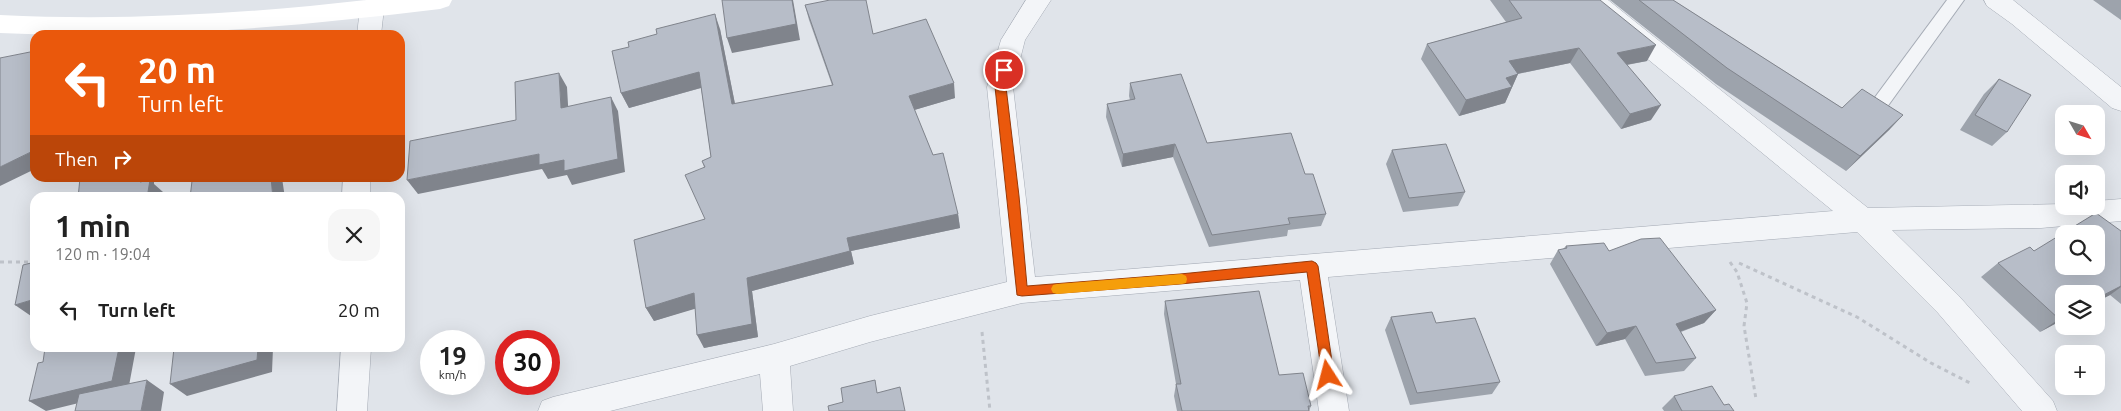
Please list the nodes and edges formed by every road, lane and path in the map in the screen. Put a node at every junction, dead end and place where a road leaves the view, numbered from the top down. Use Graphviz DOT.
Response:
graph roads {
  1 [pos="440,0"];
  2 [pos="1039,0"];
  3 [pos="1592,0"];
  4 [pos="1956,0"];
  5 [pos="1996,0"];
  6 [pos="372,8"];
  7 [pos="0,24"];
  8 [pos="370,30"];
  9 [pos="2121,101"];
  10 [pos="1876,109"];
  11 [pos="2121,210"];
  12 [pos="1863,220"];
  13 [pos="0,262"];
  14 [pos="30,262"];
  15 [pos="1312,266"];
  16 [pos="1022,291"];
  17 [pos="978,302"];
  18 [pos="356,352"];
  19 [pos="774,357"];
  20 [pos="1979,387"];
  21 [pos="1756,400"];
  22 [pos="352,411"];
  23 [pos="552,411"];
  24 [pos="778,411"];
  25 [pos="990,411"];
  26 [pos="1334,411"];
  27 [pos="2042,411"];
  1 -- 6 [label="street"];
  2 -- 16 [label="street"];
  3 -- 12 [label="street"];
  4 -- 10 [label="lane"];
  5 -- 9 [label="street"];
  6 -- 7 [label="street"];
  6 -- 8 [label="street"];
  11 -- 12 [label="street"];
  12 -- 15 [label="street"];
  12 -- 27 [label="street"];
  13 -- 14 [label="path"];
  15 -- 16 [label="street"];
  15 -- 26 [label="street"];
  16 -- 17 [label="street"];
  17 -- 19 [label="street"];
  17 -- 25 [label="path"];
  18 -- 22 [label="street"];
  19 -- 23 [label="street"];
  19 -- 24 [label="street"];
  20 -- 21 [label="path"];
}
